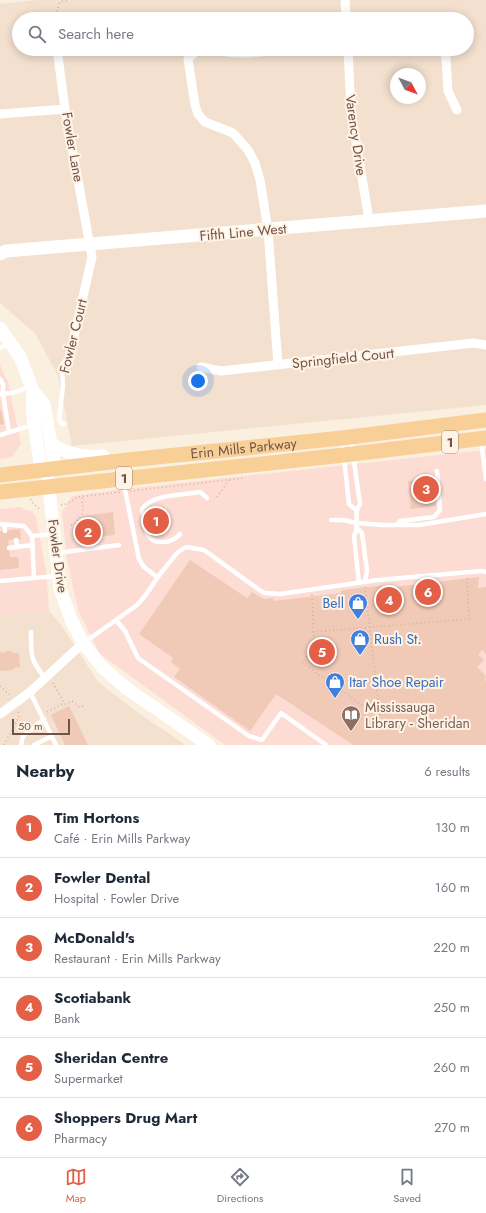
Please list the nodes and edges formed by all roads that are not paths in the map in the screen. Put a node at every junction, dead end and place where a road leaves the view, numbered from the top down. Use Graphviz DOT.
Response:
graph roads {
  1 [pos="345,0"];
  2 [pos="346,12"];
  3 [pos="58,56"];
  4 [pos="191,56"];
  5 [pos="348,56"];
  6 [pos="445,56"];
  7 [pos="66,109"];
  8 [pos="457,110"];
  9 [pos="0,114"];
  10 [pos="486,211"];
  11 [pos="369,220"];
  12 [pos="268,230"];
  13 [pos="91,245"];
  14 [pos="0,254"];
  15 [pos="0,328"];
  16 [pos="486,345"];
  17 [pos="6,346"];
  18 [pos="278,365"];
  19 [pos="201,367"];
  20 [pos="62,369"];
  21 [pos="0,379"];
  22 [pos="32,389"];
  23 [pos="1,394"];
  24 [pos="486,420"];
  25 [pos="64,424"];
  26 [pos="26,427"];
  27 [pos="10,432"];
  28 [pos="0,435"];
  29 [pos="346,437"];
  30 [pos="484,438"];
  31 [pos="51,444"];
  32 [pos="348,454"];
  33 [pos="128,460"];
  34 [pos="46,470"];
  35 [pos="437,471"];
  36 [pos="0,475"];
  37 [pos="486,479"];
  38 [pos="120,485"];
  39 [pos="48,487"];
  40 [pos="0,492"];
  41 [pos="207,498"];
  42 [pos="356,510"];
  43 [pos="486,514"];
  44 [pos="331,520"];
  45 [pos="357,523"];
  46 [pos="2,524"];
  47 [pos="398,526"];
  48 [pos="358,529"];
  49 [pos="4,531"];
  50 [pos="54,534"];
  51 [pos="180,534"];
  52 [pos="32,536"];
  53 [pos="16,540"];
  54 [pos="33,545"];
  55 [pos="119,545"];
  56 [pos="17,547"];
  57 [pos="9,548"];
  58 [pos="56,553"];
  59 [pos="486,572"];
  60 [pos="59,575"];
  61 [pos="157,577"];
  62 [pos="34,578"];
  63 [pos="0,581"];
  64 [pos="365,582"];
  65 [pos="359,583"];
  66 [pos="116,620"];
  67 [pos="31,632"];
  68 [pos="83,643"];
  69 [pos="47,677"];
  70 [pos="30,692"];
  71 [pos="0,714"];
  72 [pos="43,717"];
  73 [pos="52,736"];
  74 [pos="37,744"];
  75 [pos="21,745"];
  76 [pos="56,745"];
  77 [pos="209,745"];
  78 [pos="326,745"];
  1 -- 2 [label="street"];
  3 -- 7 [label="street, Fowler Lane"];
  4 -- 12 [label="street"];
  5 -- 11 [label="street, Varency Drive"];
  6 -- 8 [label="street"];
  7 -- 9 [label="street"];
  7 -- 13 [label="street, Fowler Lane"];
  10 -- 11 [label="street, Fifth Line West"];
  11 -- 12 [label="street, Fifth Line West"];
  12 -- 13 [label="street, Fifth Line West"];
  12 -- 18 [label="street"];
  13 -- 14 [label="street, Fifth Line West"];
  13 -- 20 [label="street, Fowler Court"];
  15 -- 17 [label="street"];
  16 -- 18 [label="street, Springfield Court"];
  17 -- 22 [label="street"];
  18 -- 19 [label="street, Springfield Court"];
  20 -- 25 [label="lane, Fowler Court"];
  21 -- 23 [label="lane"];
  22 -- 23 [label="lane"];
  22 -- 31 [label="street"];
  22 -- 34 [label="street"];
  23 -- 27 [label="lane"];
  24 -- 29 [label="main road, Erin Mills Parkway / 1"];
  26 -- 27 [label="lane"];
  27 -- 28 [label="lane"];
  29 -- 32 [label="lane"];
  29 -- 32 [label="lane"];
  29 -- 33 [label="main road, Erin Mills Parkway / 1"];
  30 -- 32 [label="main road, Erin Mills Parkway / 1"];
  30 -- 37 [label="lane"];
  31 -- 33 [label="street"];
  31 -- 34 [label="street"];
  32 -- 38 [label="main road, Erin Mills Parkway / 1"];
  32 -- 42 [label="lane"];
  32 -- 42 [label="lane"];
  33 -- 34 [label="main road, Erin Mills Parkway / 1"];
  34 -- 36 [label="main road, Erin Mills Parkway / 1"];
  34 -- 39 [label="street, Fowler Drive"];
  35 -- 47 [label="lane"];
  38 -- 39 [label="main road, Erin Mills Parkway / 1"];
  38 -- 61 [label="lane"];
  39 -- 40 [label="main road, Erin Mills Parkway / 1"];
  39 -- 50 [label="street, Fowler Drive"];
  41 -- 51 [label="lane"];
  42 -- 45 [label="lane"];
  43 -- 47 [label="lane"];
  44 -- 45 [label="lane"];
  45 -- 47 [label="lane"];
  45 -- 48 [label="lane"];
  46 -- 49 [label="lane"];
  46 -- 52 [label="lane"];
  48 -- 64 [label="lane"];
  48 -- 65 [label="lane"];
  50 -- 52 [label="lane"];
  50 -- 58 [label="street, Fowler Drive"];
  52 -- 54 [label="lane"];
  53 -- 56 [label="lane"];
  54 -- 56 [label="lane"];
  54 -- 62 [label="lane"];
  55 -- 58 [label="lane"];
  56 -- 57 [label="lane"];
  58 -- 60 [label="street, Fowler Drive"];
  59 -- 64 [label="lane"];
  60 -- 62 [label="lane"];
  60 -- 68 [label="street, Fowler Drive"];
  61 -- 65 [label="lane"];
  61 -- 66 [label="lane"];
  62 -- 63 [label="lane"];
  64 -- 65 [label="lane"];
  66 -- 68 [label="lane"];
  66 -- 78 [label="lane"];
  67 -- 69 [label="lane"];
  68 -- 69 [label="street"];
  68 -- 77 [label="street, Fowler Drive"];
  69 -- 70 [label="street"];
  70 -- 71 [label="street"];
  70 -- 72 [label="lane"];
  72 -- 73 [label="lane"];
  72 -- 75 [label="lane"];
  73 -- 74 [label="lane"];
  73 -- 76 [label="lane"];
}
